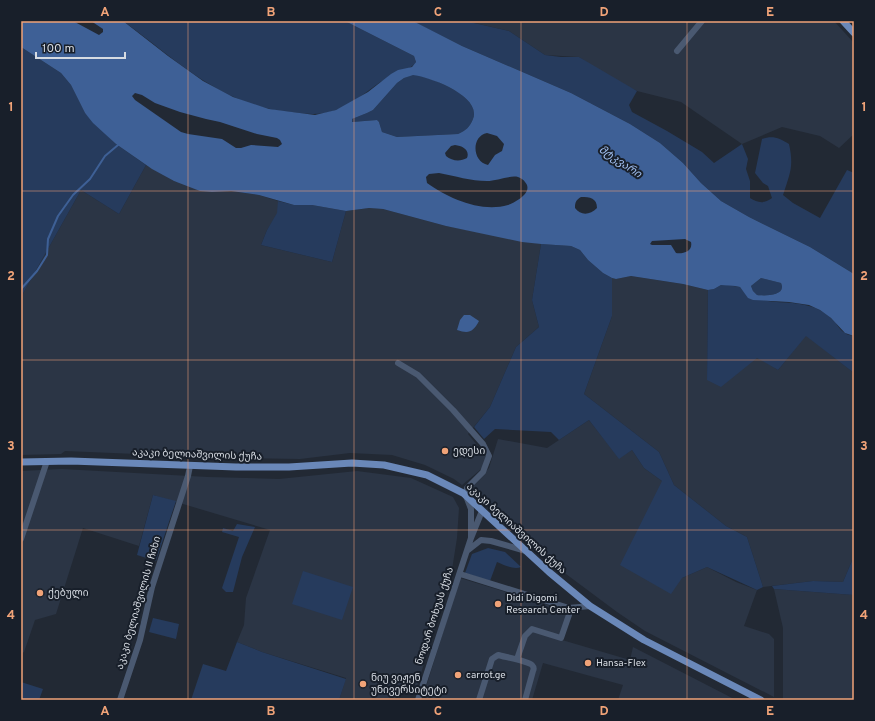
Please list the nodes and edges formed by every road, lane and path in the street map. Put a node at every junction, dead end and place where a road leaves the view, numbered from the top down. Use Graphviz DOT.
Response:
graph roads {
  1 [pos="702,21"];
  2 [pos="843,21"];
  3 [pos="854,33"];
  4 [pos="677,51"];
  5 [pos="398,364"];
  6 [pos="47,461"];
  7 [pos="21,462"];
  8 [pos="190,466"];
  9 [pos="466,496"];
  10 [pos="482,511"];
  11 [pos="471,538"];
  12 [pos="21,539"];
  13 [pos="467,551"];
  14 [pos="526,551"];
  15 [pos="460,574"];
  16 [pos="590,606"];
  17 [pos="571,609"];
  18 [pos="517,659"];
  19 [pos="758,699"];
  20 [pos="120,700"];
  21 [pos="418,700"];
  22 [pos="479,700"];
  23 [pos="524,700"];
  1 -- 4 [label="street"];
  2 -- 3 [label="main road"];
  5 -- 9 [label="street"];
  6 -- 7 [label="main road, აკაკი ბელიაშვილის ქუჩა"];
  6 -- 8 [label="main road, აკაკი ბელიაშვილის ქუჩა"];
  6 -- 12 [label="street"];
  8 -- 9 [label="main road, აკაკი ბელიაშვილის ქუჩა"];
  8 -- 20 [label="street, აკაკი ბელიაშვილის II ჩიხი"];
  9 -- 10 [label="main road, აკაკი ბელიაშვილის ქუჩა"];
  9 -- 11 [label="street"];
  10 -- 11 [label="street"];
  10 -- 14 [label="main road, აკაკი ბელიაშვილის ქუჩა"];
  11 -- 13 [label="street, ნოდარ ბოხუას ქუჩა"];
  13 -- 14 [label="street"];
  13 -- 15 [label="street, ნოდარ ბოხუას ქუჩა"];
  14 -- 16 [label="main road, აკაკი ბელიაშვილის ქუჩა"];
  15 -- 17 [label="street"];
  15 -- 21 [label="street, ნოდარ ბოხუას ქუჩა"];
  16 -- 17 [label="street"];
  16 -- 19 [label="main road, აკაკი ბელიაშვილის ქუჩა"];
  17 -- 18 [label="street"];
  18 -- 22 [label="street"];
  18 -- 23 [label="street"];
}
